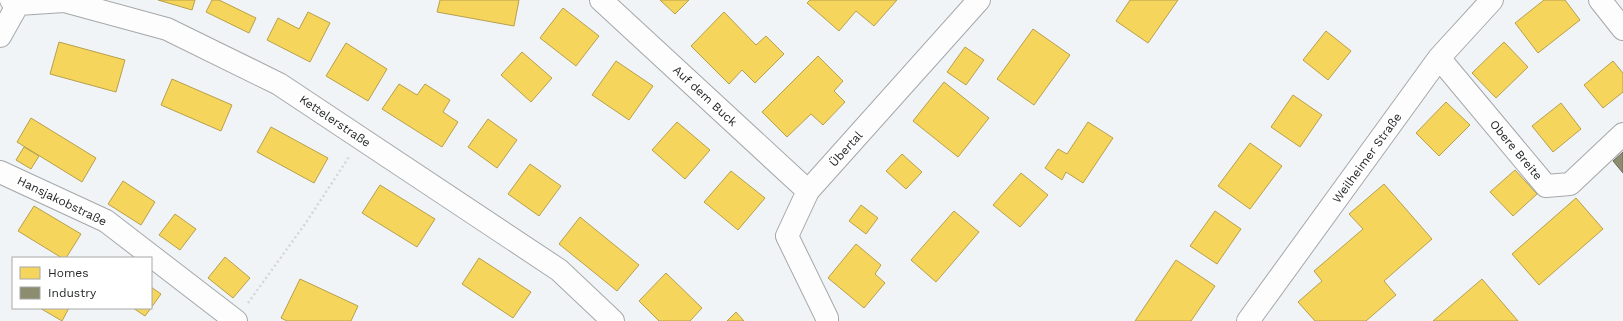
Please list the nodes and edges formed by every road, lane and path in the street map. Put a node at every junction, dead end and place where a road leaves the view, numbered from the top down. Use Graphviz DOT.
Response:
graph roads {
  1 [pos="601,0"];
  2 [pos="979,0"];
  3 [pos="1492,0"];
  4 [pos="1600,0"];
  5 [pos="15,2"];
  6 [pos="1623,28"];
  7 [pos="0,36"];
  8 [pos="1439,58"];
  9 [pos="1623,134"];
  10 [pos="362,139"];
  11 [pos="0,172"];
  12 [pos="808,191"];
  13 [pos="236,321"];
  14 [pos="613,321"];
  15 [pos="828,321"];
  16 [pos="1248,321"];
  1 -- 12 [label="street, Auf dem Buck"];
  2 -- 12 [label="street, Übertal"];
  3 -- 8 [label="street, Weilheimer Straße"];
  4 -- 6 [label="street"];
  5 -- 7 [label="street, Kettelerstraße"];
  5 -- 10 [label="street, Kettelerstraße"];
  8 -- 9 [label="street, Obere Breite"];
  8 -- 16 [label="street, Weilheimer Straße"];
  10 -- 13 [label="path"];
  10 -- 14 [label="street, Kettelerstraße"];
  11 -- 13 [label="street, Hansjakobstraße"];
  12 -- 15 [label="street, Übertal"];
}
